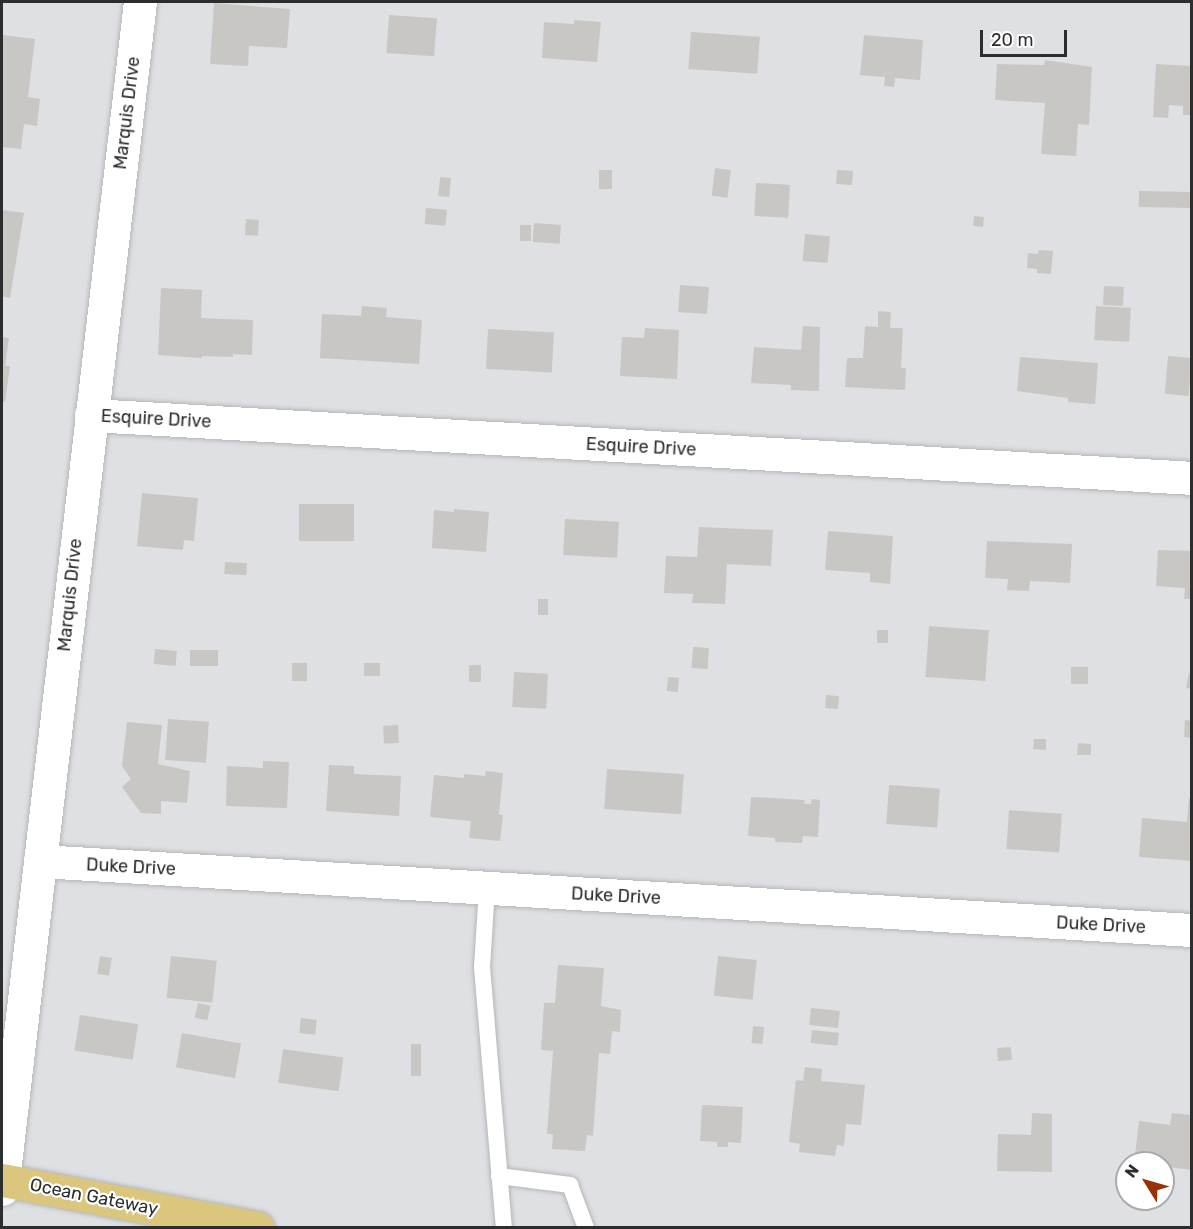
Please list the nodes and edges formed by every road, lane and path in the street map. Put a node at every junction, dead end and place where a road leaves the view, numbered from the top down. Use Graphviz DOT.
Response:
graph roads {
  1 [pos="140,2"];
  2 [pos="91,415"];
  3 [pos="1191,478"];
  4 [pos="40,861"];
  5 [pos="487,888"];
  6 [pos="1191,930"];
  7 [pos="499,1176"];
  8 [pos="2,1183"];
  9 [pos="258,1227"];
  10 [pos="504,1227"];
  11 [pos="586,1227"];
  1 -- 2 [label="street, Marquis Drive"];
  2 -- 3 [label="street, Esquire Drive"];
  2 -- 4 [label="street, Marquis Drive"];
  4 -- 5 [label="street, Duke Drive"];
  4 -- 8 [label="street, Marquis Drive"];
  5 -- 6 [label="street, Duke Drive"];
  5 -- 7 [label="lane"];
  7 -- 10 [label="lane"];
  7 -- 11 [label="lane"];
  8 -- 9 [label="main road, Ocean Gateway"];
}
